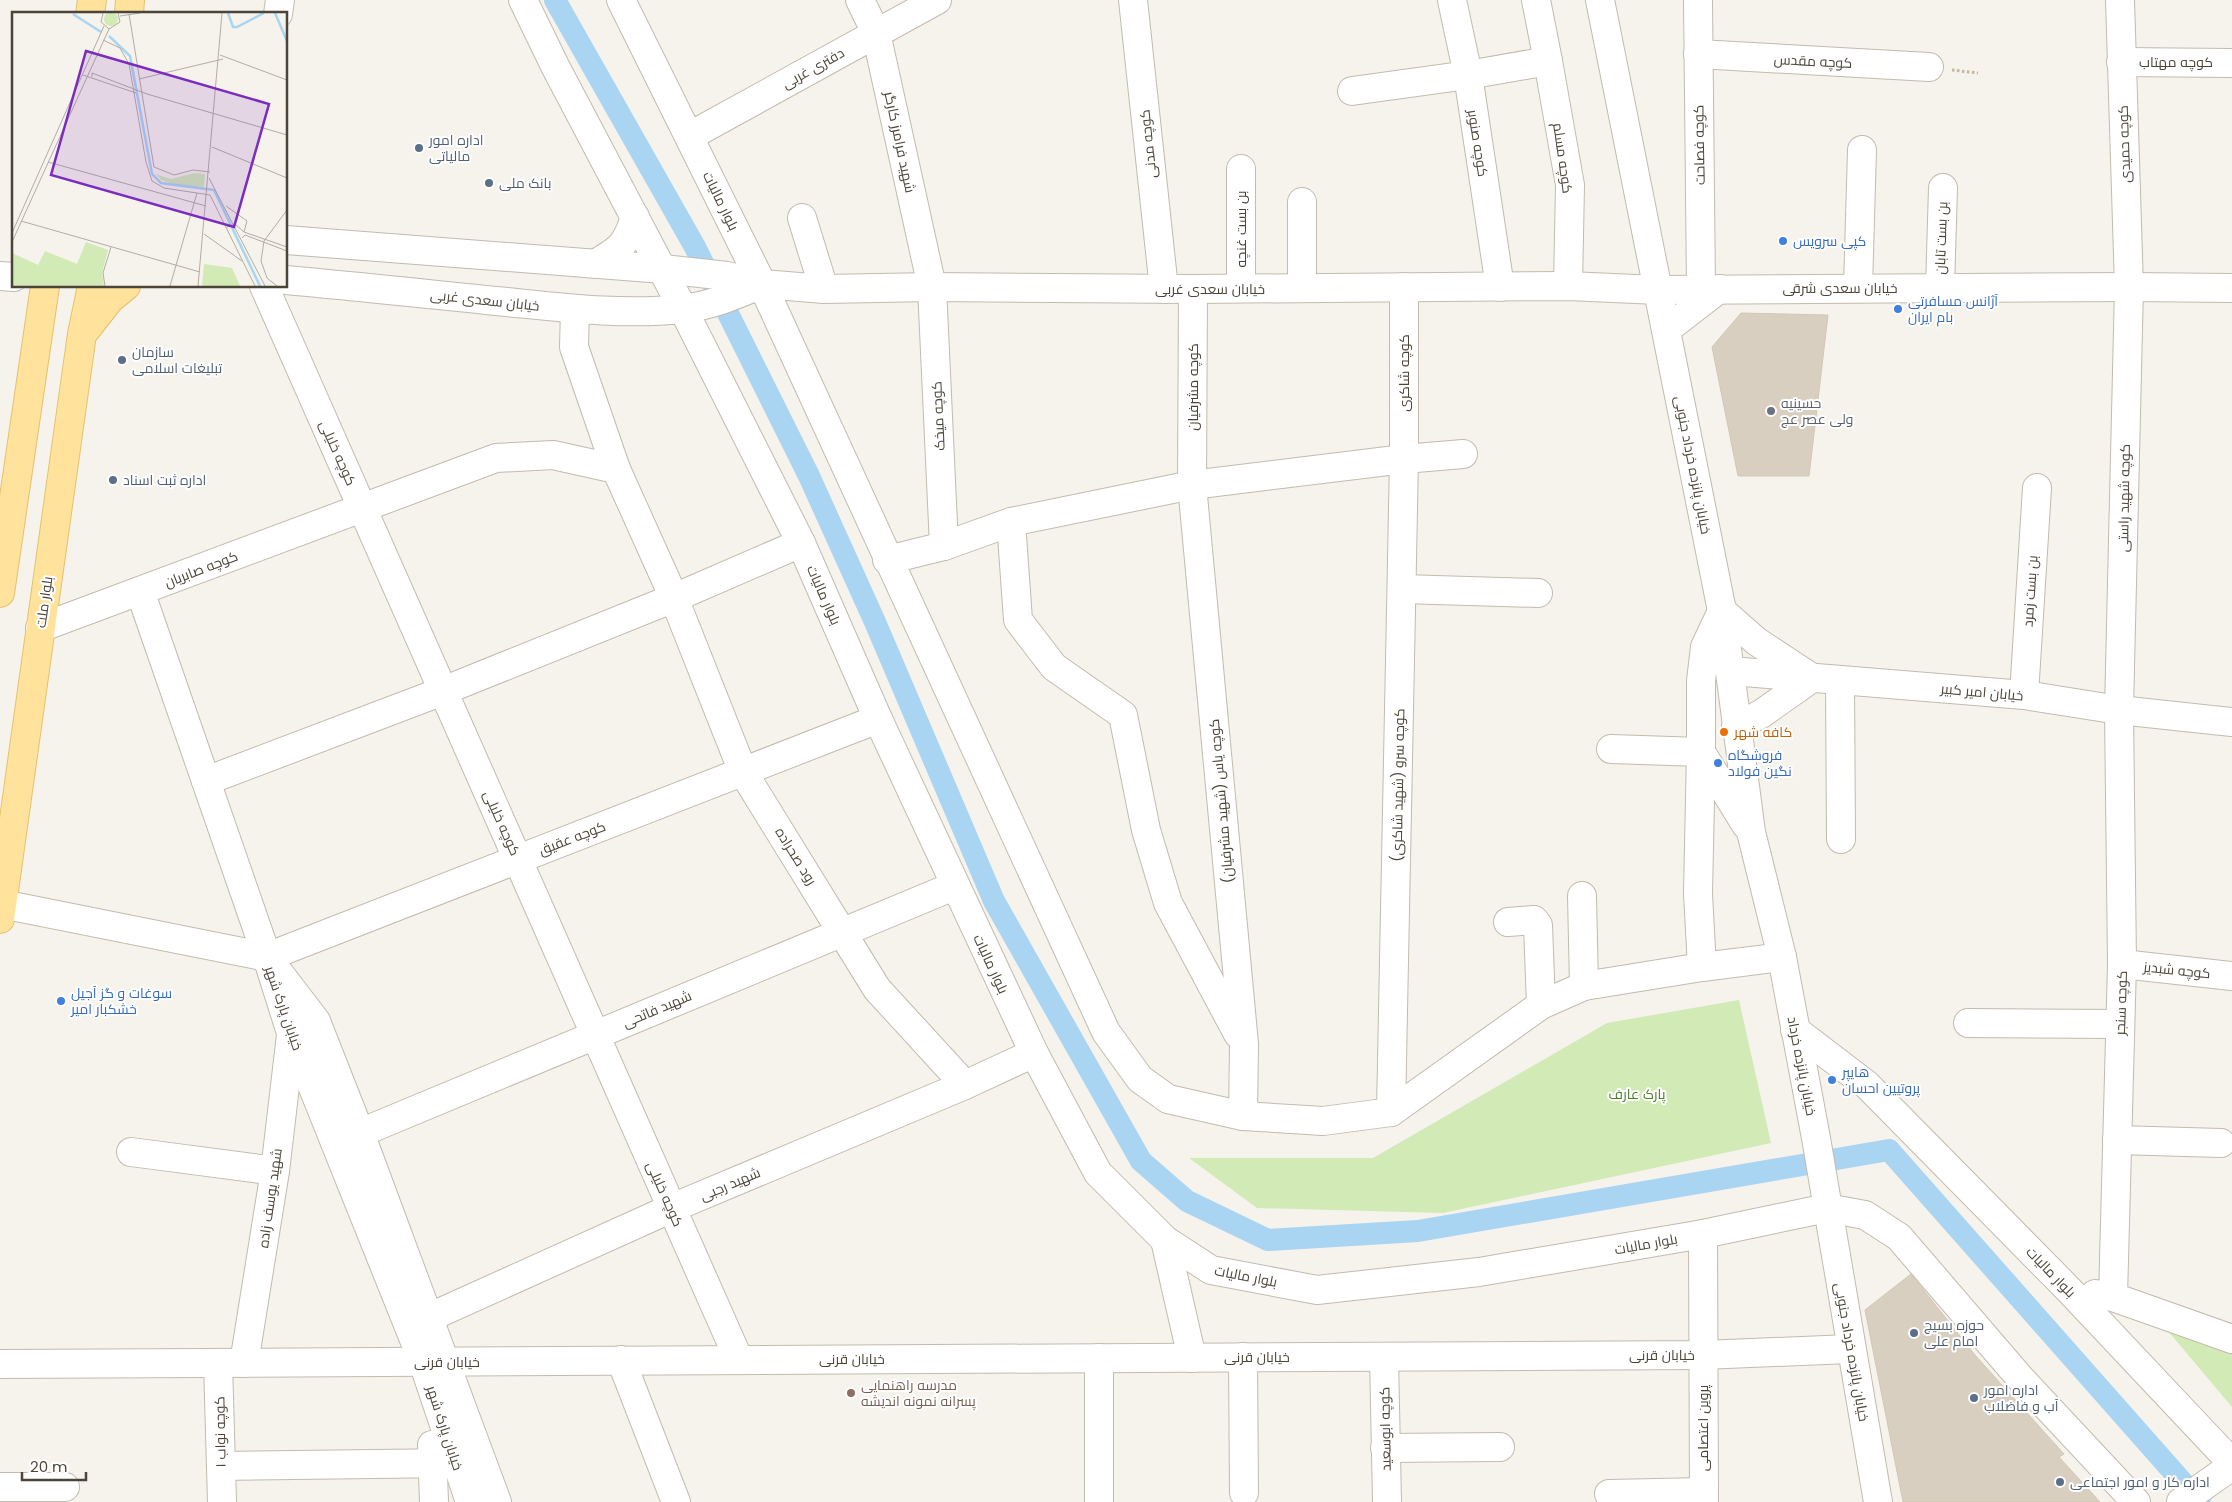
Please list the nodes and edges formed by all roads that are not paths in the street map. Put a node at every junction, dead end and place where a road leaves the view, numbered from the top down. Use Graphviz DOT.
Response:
graph roads {
  1 [pos="522,0"];
  2 [pos="622,0"];
  3 [pos="860,0"];
  4 [pos="937,0"];
  5 [pos="1133,0"];
  6 [pos="1452,0"];
  7 [pos="1536,0"];
  8 [pos="1600,0"];
  9 [pos="1698,0"];
  10 [pos="2120,0"];
  11 [pos="876,33"];
  12 [pos="1698,54"];
  13 [pos="1548,60"];
  14 [pos="2121,62"];
  15 [pos="2232,63"];
  16 [pos="1929,67"];
  17 [pos="1468,75"];
  18 [pos="1352,91"];
  19 [pos="690,136"];
  20 [pos="1862,150"];
  21 [pos="1241,169"];
  22 [pos="1943,188"];
  23 [pos="1302,202"];
  24 [pos="635,217"];
  25 [pos="802,218"];
  26 [pos="288,240"];
  27 [pos="595,264"];
  28 [pos="674,271"];
  29 [pos="288,280"];
  30 [pos="762,284"];
  31 [pos="1568,286"];
  32 [pos="729,287"];
  33 [pos="932,287"];
  34 [pos="1404,287"];
  35 [pos="1500,287"];
  36 [pos="2129,287"];
  37 [pos="45,288"];
  38 [pos="92,288"];
  39 [pos="124,288"];
  40 [pos="265,288"];
  41 [pos="1241,288"];
  42 [pos="1302,288"];
  43 [pos="1858,288"];
  44 [pos="1940,288"];
  45 [pos="2232,288"];
  46 [pos="824,289"];
  47 [pos="1164,289"];
  48 [pos="1193,289"];
  49 [pos="1710,289"];
  50 [pos="1658,290"];
  51 [pos="693,307"];
  52 [pos="575,309"];
  53 [pos="1666,330"];
  54 [pos="82,334"];
  55 [pos="1463,454"];
  56 [pos="1404,459"];
  57 [pos="616,468"];
  58 [pos="1192,486"];
  59 [pos="2037,488"];
  60 [pos="362,508"];
  61 [pos="1011,522"];
  62 [pos="801,543"];
  63 [pos="944,546"];
  64 [pos="887,560"];
  65 [pos="1402,589"];
  66 [pos="140,591"];
  67 [pos="0,593"];
  68 [pos="1538,593"];
  69 [pos="674,598"];
  70 [pos="1722,611"];
  71 [pos="40,628"];
  72 [pos="1731,671"];
  73 [pos="1812,678"];
  74 [pos="1840,680"];
  75 [pos="443,691"];
  76 [pos="2024,695"];
  77 [pos="2119,710"];
  78 [pos="878,719"];
  79 [pos="2232,722"];
  80 [pos="1736,727"];
  81 [pos="1611,749"];
  82 [pos="1701,752"];
  83 [pos="743,772"];
  84 [pos="206,781"];
  85 [pos="1751,832"];
  86 [pos="1841,839"];
  87 [pos="518,860"];
  88 [pos="954,886"];
  89 [pos="1582,896"];
  90 [pos="1,912"];
  91 [pos="1508,922"];
  92 [pos="1776,930"];
  93 [pos="843,932"];
  94 [pos="267,957"];
  95 [pos="1782,957"];
  96 [pos="2122,964"];
  97 [pos="1702,967"];
  98 [pos="2232,976"];
  99 [pos="1584,986"];
  100 [pos="1542,1005"];
  101 [pos="1968,1023"];
  102 [pos="2120,1024"];
  103 [pos="1795,1030"];
  104 [pos="291,1033"];
  105 [pos="596,1035"];
  106 [pos="1244,1044"];
  107 [pos="1034,1053"];
  108 [pos="965,1085"];
  109 [pos="1391,1112"];
  110 [pos="1243,1116"];
  111 [pos="360,1133"];
  112 [pos="2117,1140"];
  113 [pos="2221,1143"];
  114 [pos="131,1152"];
  115 [pos="275,1171"];
  116 [pos="1826,1205"];
  117 [pos="672,1208"];
  118 [pos="1703,1234"];
  119 [pos="1165,1240"];
  120 [pos="2069,1290"];
  121 [pos="2113,1297"];
  122 [pos="428,1318"];
  123 [pos="2232,1339"];
  124 [pos="1850,1349"];
  125 [pos="1703,1355"];
  126 [pos="1243,1357"];
  127 [pos="1384,1357"];
  128 [pos="1099,1358"];
  129 [pos="1192,1358"];
  130 [pos="621,1360"];
  131 [pos="739,1360"];
  132 [pos="231,1362"];
  133 [pos="434,1362"];
  134 [pos="0,1364"];
  135 [pos="1500,1447"];
  136 [pos="1385,1448"];
  137 [pos="445,1463"];
  138 [pos="2232,1464"];
  139 [pos="221,1466"];
  140 [pos="0,1487"];
  141 [pos="66,1487"];
  142 [pos="1244,1493"];
  143 [pos="1609,1494"];
  144 [pos="1704,1497"];
  145 [pos="222,1502"];
  146 [pos="434,1502"];
  147 [pos="470,1502"];
  148 [pos="497,1502"];
  149 [pos="676,1502"];
  150 [pos="1099,1502"];
  151 [pos="1387,1502"];
  152 [pos="1878,1502"];
  153 [pos="2136,1502"];
  154 [pos="2181,1502"];
  1 -- 24 [label="street"];
  2 -- 19 [label="street, بلوار مالیات"];
  3 -- 11 [label="street, شهید فرامرز کارگر"];
  4 -- 11 [label="street, دفتری غربی"];
  5 -- 47 [label="street, کوچه مدنی"];
  6 -- 17 [label="street, کوچه صنوبر"];
  7 -- 13 [label="street, کوچه مسلم"];
  8 -- 50 [label="street, خیابان پانزده خرداد جنوبی"];
  9 -- 12 [label="street, کوچه فصاحت"];
  10 -- 14 [label="street, کوچه حمیدی"];
  11 -- 19 [label="street, دفتری غربی"];
  11 -- 33 [label="street, شهید فرامرز کارگر"];
  12 -- 16 [label="street, کوچه مقدس"];
  12 -- 49 [label="street, کوچه فصاحت"];
  13 -- 17 [label="street"];
  13 -- 31 [label="street, کوچه مسلم"];
  14 -- 15 [label="street, کوچه مهتاب"];
  14 -- 36 [label="street, کوچه حمیدی"];
  17 -- 18 [label="street"];
  17 -- 35 [label="street, کوچه صنوبر"];
  19 -- 30 [label="street, بلوار مالیات"];
  20 -- 43 [label="street"];
  21 -- 41 [label="street, بن بست غنچه"];
  22 -- 44 [label="street, بن بست تابان"];
  23 -- 42 [label="street"];
  24 -- 27 [label="street"];
  24 -- 28 [label="street"];
  25 -- 46 [label="street"];
  26 -- 27 [label="street"];
  27 -- 28 [label="street"];
  28 -- 32 [label="street"];
  28 -- 51 [label="street, بلوار مالیات"];
  29 -- 52 [label="street, خیابان سعدی غربی"];
  30 -- 32 [label="street, خیابان سعدی غربی"];
  30 -- 46 [label="street, خیابان سعدی غربی"];
  30 -- 64 [label="street, بلوار مالیات"];
  31 -- 35 [label="street, خیابان سعدی غربی"];
  31 -- 50 [label="street, خیابان سعدی غربی"];
  32 -- 51 [label="street, خیابان سعدی غربی"];
  33 -- 46 [label="street, خیابان سعدی غربی"];
  33 -- 47 [label="street, خیابان سعدی غربی"];
  33 -- 63 [label="street, کوچه میخک"];
  34 -- 35 [label="street, خیابان سعدی غربی"];
  34 -- 42 [label="street, خیابان سعدی غربی"];
  34 -- 56 [label="street, کوچه شاکری"];
  36 -- 44 [label="street, خیابان سعدی شرقی"];
  36 -- 45 [label="street, خیابان سعدی شرقی"];
  36 -- 77 [label="street, کوچه شهید راستی"];
  37 -- 67 [label="main road"];
  38 -- 54 [label="main road, بلوار ملت"];
  39 -- 54 [label="main road"];
  40 -- 60 [label="street, کوچه خلیلی"];
  41 -- 42 [label="street, خیابان سعدی غربی"];
  41 -- 48 [label="street, خیابان سعدی غربی"];
  43 -- 44 [label="street, خیابان سعدی شرقی"];
  43 -- 49 [label="street, خیابان سعدی شرقی"];
  47 -- 48 [label="street, خیابان سعدی غربی"];
  48 -- 58 [label="street, کوچه مشرفیان"];
  49 -- 50 [label="street, خیابان سعدی شرقی"];
  49 -- 53 [label="street"];
  50 -- 53 [label="street, خیابان پانزده خرداد جنوبی"];
  51 -- 52 [label="street, خیابان سعدی غربی"];
  51 -- 62 [label="street, بلوار مالیات"];
  52 -- 57 [label="street, رود صحراده"];
  53 -- 70 [label="street, خیابان پانزده خرداد جنوبی"];
  54 -- 71 [label="main road, بلوار ملت"];
  55 -- 56 [label="street"];
  56 -- 58 [label="street"];
  56 -- 65 [label="street, کوچه سرو (شهید شاکری)"];
  57 -- 60 [label="street, کوچه صابریان"];
  57 -- 69 [label="street, رود صحراده"];
  58 -- 61 [label="street"];
  58 -- 106 [label="street, کوچه یاس (شهید مشرفیان)"];
  59 -- 76 [label="street, بن بست زمرد"];
  60 -- 66 [label="street, کوچه صابریان"];
  60 -- 75 [label="street, کوچه خلیلی"];
  61 -- 63 [label="street"];
  61 -- 106 [label="street"];
  62 -- 69 [label="street"];
  62 -- 78 [label="street, بلوار مالیات"];
  63 -- 64 [label="street"];
  64 -- 110 [label="street, بلوار مالیات"];
  65 -- 68 [label="street"];
  65 -- 109 [label="street, کوچه سرو (شهید شاکری)"];
  66 -- 71 [label="street, کوچه صابریان"];
  66 -- 84 [label="street"];
  69 -- 75 [label="street"];
  69 -- 83 [label="street, رود صحراده"];
  70 -- 72 [label="street, خیابان پانزده خرداد جنوبی"];
  70 -- 73 [label="street"];
  70 -- 82 [label="street"];
  71 -- 90 [label="main road, بلوار ملت"];
  72 -- 73 [label="street, خیابان امیر کبیر"];
  72 -- 80 [label="street, خیابان پانزده خرداد جنوبی"];
  73 -- 74 [label="street, خیابان امیر کبیر"];
  73 -- 80 [label="street"];
  74 -- 76 [label="street, خیابان امیر کبیر"];
  74 -- 86 [label="street"];
  75 -- 84 [label="street"];
  75 -- 87 [label="street, کوچه خلیلی"];
  76 -- 77 [label="street, خیابان امیر کبیر"];
  77 -- 79 [label="street, خیابان امیر کبیر"];
  77 -- 96 [label="street, کوچه سنجر"];
  78 -- 83 [label="street, کوچه عقیق"];
  78 -- 88 [label="street, بلوار مالیات"];
  80 -- 85 [label="street, خیابان پانزده خرداد جنوبی"];
  81 -- 82 [label="street"];
  82 -- 85 [label="street"];
  82 -- 97 [label="street"];
  83 -- 87 [label="street, کوچه عقیق"];
  83 -- 93 [label="street, رود صحراده"];
  84 -- 94 [label="street"];
  85 -- 92 [label="street, خیابان پانزده خرداد جنوبی"];
  87 -- 94 [label="street, کوچه عقیق"];
  87 -- 105 [label="street, کوچه خلیلی"];
  88 -- 93 [label="street, شهید فاتحی"];
  88 -- 107 [label="street, بلوار مالیات"];
  89 -- 99 [label="street"];
  90 -- 94 [label="street"];
  91 -- 100 [label="street"];
  92 -- 95 [label="street, خیابان پانزده خرداد"];
  93 -- 105 [label="street, شهید فاتحی"];
  93 -- 108 [label="street, رود صحراده"];
  94 -- 104 [label="street, خیابان پارک شهر"];
  94 -- 111 [label="street, خیابان پارک شهر"];
  95 -- 97 [label="street, بلوار مالیات"];
  95 -- 103 [label="street, خیابان پانزده خرداد"];
  96 -- 98 [label="street, کوچه شبدیز"];
  96 -- 102 [label="street, کوچه سنجر"];
  97 -- 99 [label="street, بلوار مالیات"];
  99 -- 100 [label="street, بلوار مالیات"];
  100 -- 109 [label="street, بلوار مالیات"];
  101 -- 102 [label="street"];
  102 -- 112 [label="street, کوچه سنجر"];
  103 -- 116 [label="street, خیابان پانزده خرداد"];
  103 -- 120 [label="street, بلوار مالیات"];
  104 -- 115 [label="street, شهید یوسف زاده"];
  104 -- 133 [label="street, خیابان پارک شهر"];
  105 -- 111 [label="street, شهید فاتحی"];
  105 -- 117 [label="street, کوچه خلیلی"];
  106 -- 110 [label="street, کوچه یاس (شهید مشرفیان)"];
  107 -- 108 [label="street, شهید رجبی"];
  107 -- 119 [label="street, بلوار مالیات"];
  108 -- 117 [label="street, شهید رجبی"];
  109 -- 110 [label="street, بلوار مالیات"];
  111 -- 122 [label="street, خیابان پارک شهر"];
  112 -- 113 [label="street"];
  112 -- 121 [label="street, کوچه سنجر"];
  114 -- 115 [label="street"];
  115 -- 132 [label="street, شهید یوسف زاده"];
  116 -- 118 [label="street, بلوار مالیات"];
  116 -- 124 [label="street, خیابان پانزده خرداد جنوبی"];
  116 -- 153 [label="street, بلوار مالیات"];
  117 -- 122 [label="street, شهید رجبی"];
  117 -- 131 [label="street, کوچه خلیلی"];
  118 -- 119 [label="street, بلوار مالیات"];
  118 -- 125 [label="street, پروین اعتصامی"];
  119 -- 129 [label="street"];
  120 -- 121 [label="street"];
  120 -- 138 [label="street, بلوار مالیات"];
  121 -- 123 [label="street"];
  122 -- 133 [label="street, خیابان پارک شهر"];
  124 -- 125 [label="street, خیابان قرنی"];
  124 -- 152 [label="street, خیابان پانزده خرداد جنوبی"];
  125 -- 127 [label="street, خیابان قرنی"];
  125 -- 144 [label="street, پروین اعتصامی"];
  126 -- 127 [label="street, خیابان قرنی"];
  126 -- 129 [label="street, خیابان قرنی"];
  126 -- 142 [label="street"];
  127 -- 136 [label="street, کوچه ابوسعید"];
  128 -- 129 [label="street, خیابان قرنی"];
  128 -- 131 [label="street, خیابان قرنی"];
  128 -- 150 [label="street"];
  130 -- 131 [label="street, خیابان قرنی"];
  130 -- 133 [label="street, خیابان قرنی"];
  130 -- 149 [label="street"];
  132 -- 133 [label="street, خیابان قرنی"];
  132 -- 134 [label="street, خیابان قرنی"];
  132 -- 139 [label="street, کوچه نواب ۱"];
  133 -- 137 [label="street"];
  133 -- 148 [label="street, خیابان پارک شهر"];
  135 -- 136 [label="street"];
  136 -- 151 [label="street, کوچه ابوسعید"];
  137 -- 139 [label="street"];
  137 -- 146 [label="street"];
  137 -- 147 [label="street, خیابان پارک شهر"];
  138 -- 154 [label="street"];
  139 -- 145 [label="street, کوچه نواب ۱"];
  140 -- 141 [label="street"];
  143 -- 144 [label="street"];
}
